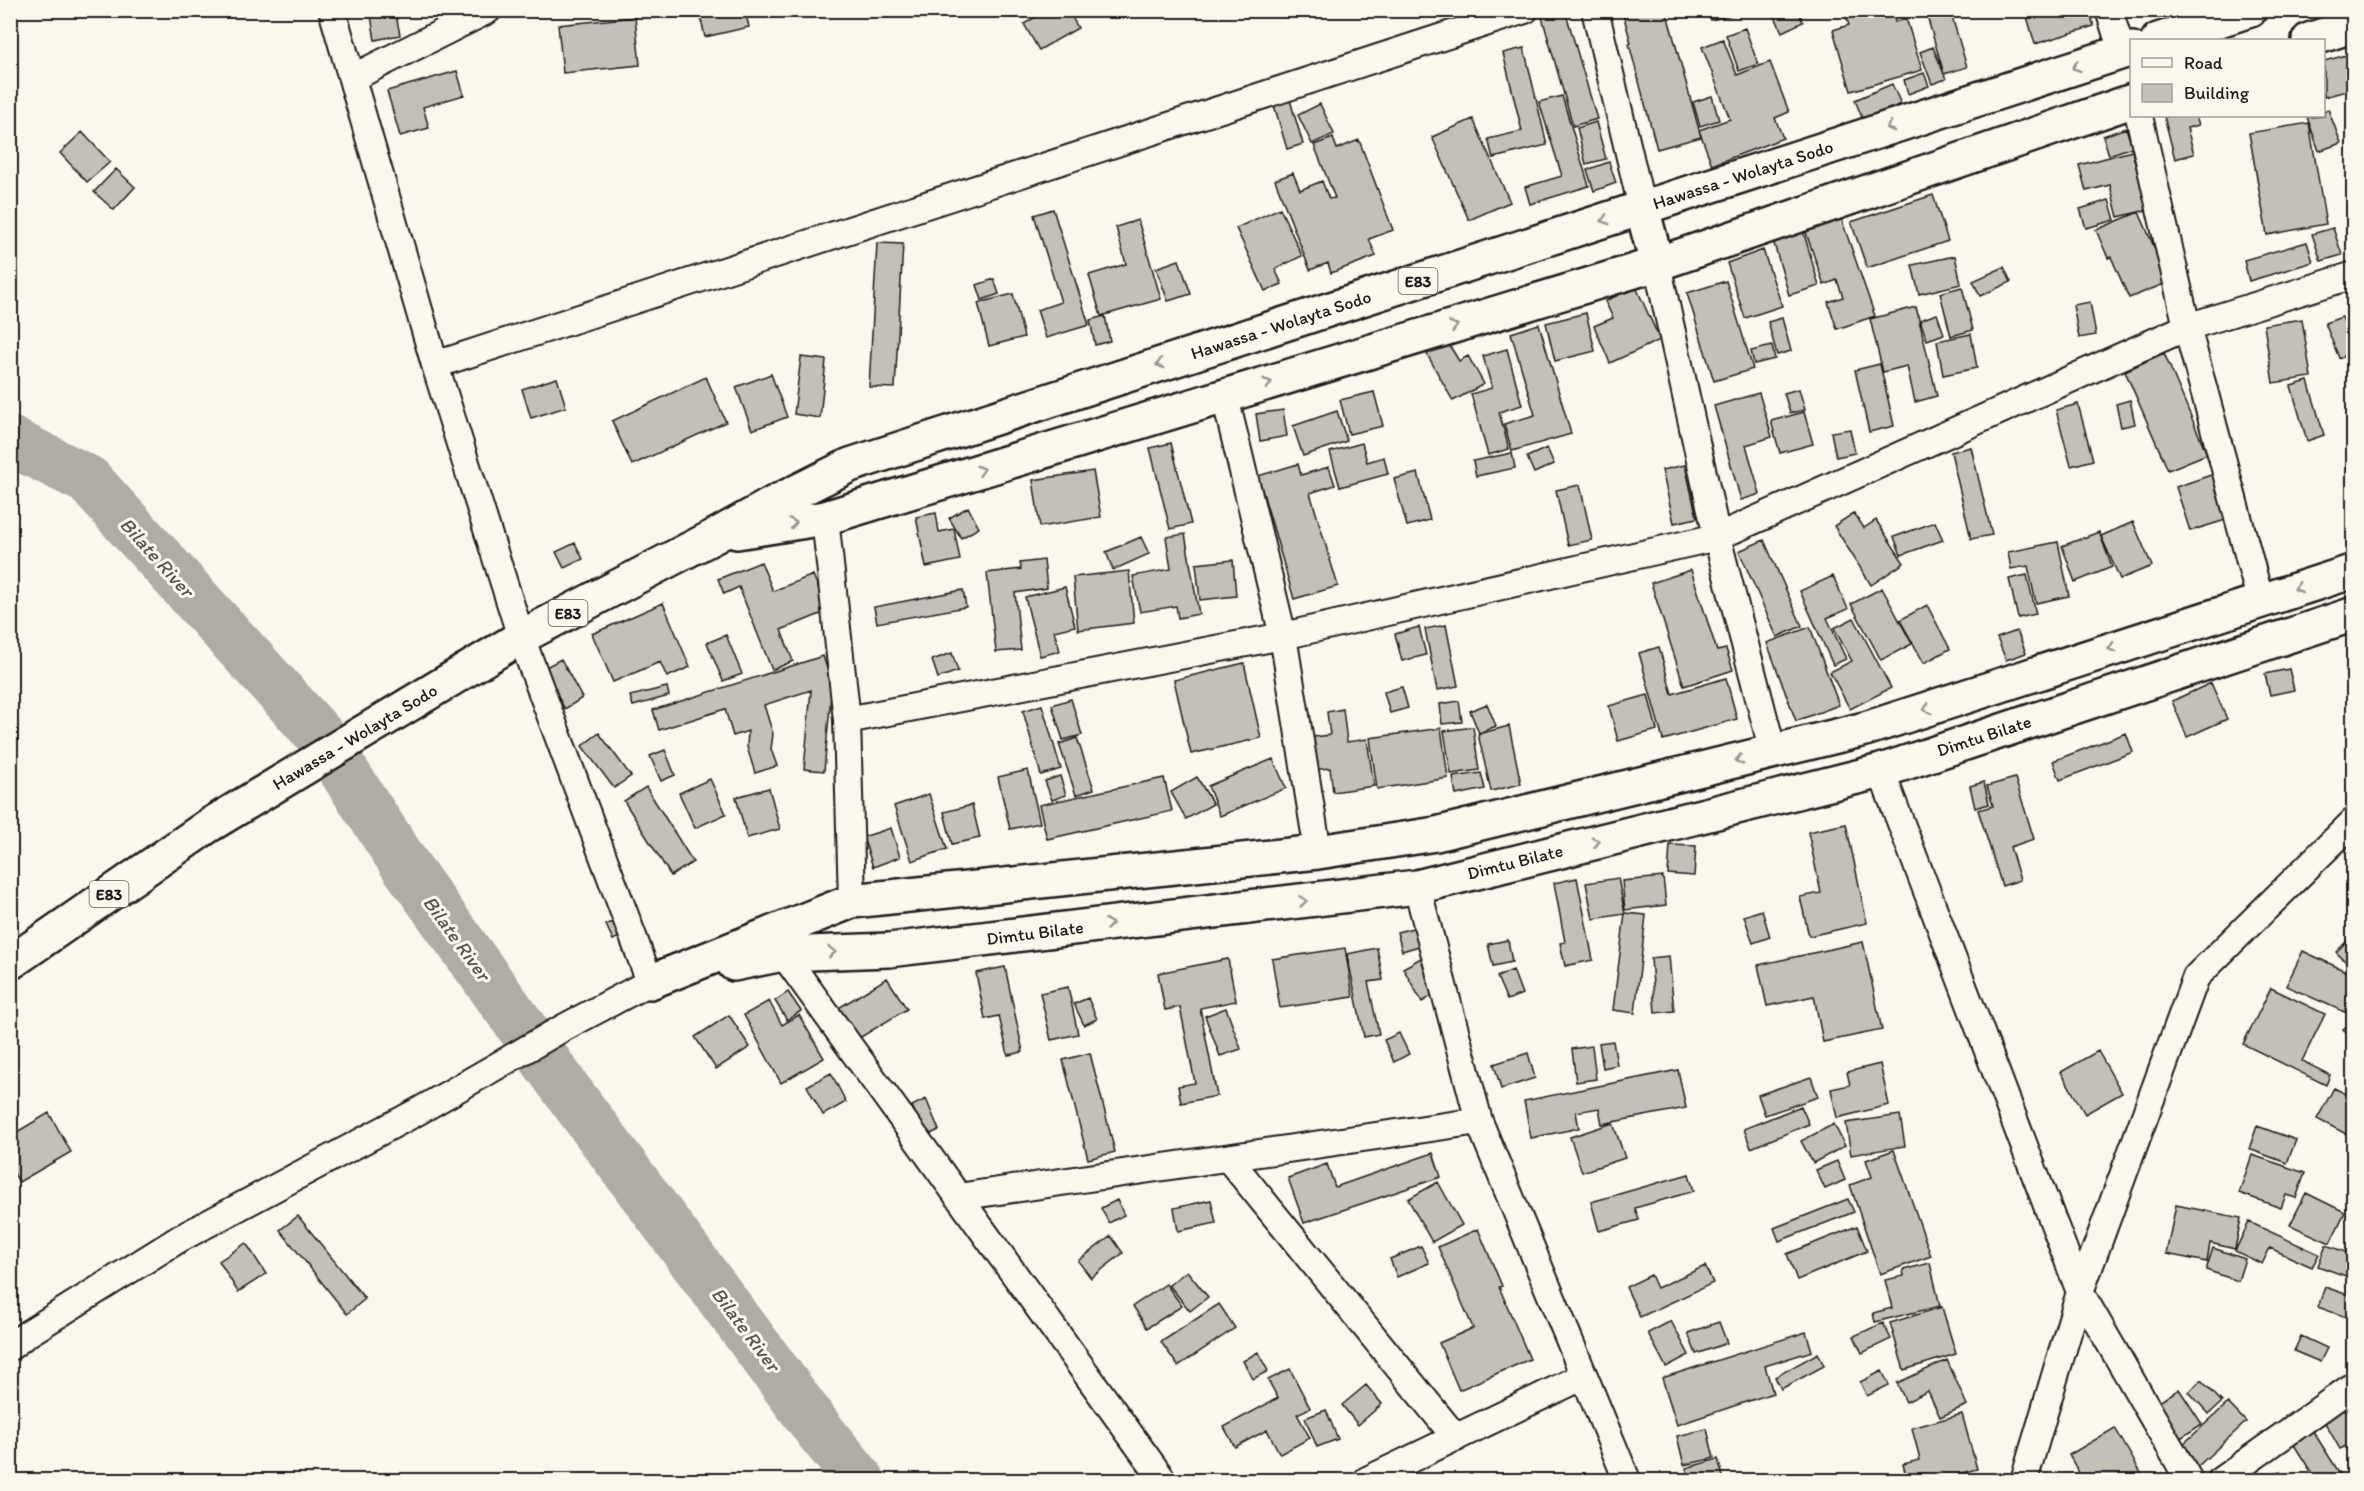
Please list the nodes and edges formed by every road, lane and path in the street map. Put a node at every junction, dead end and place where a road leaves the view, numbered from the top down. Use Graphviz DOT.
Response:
graph roads {
  1 [pos="332,10"];
  2 [pos="488,10"];
  3 [pos="1525,10"];
  4 [pos="1595,10"];
  5 [pos="2109,10"];
  6 [pos="2250,10"];
  7 [pos="2354,26"];
  8 [pos="2161,39"];
  9 [pos="2312,39"];
  10 [pos="2127,51"];
  11 [pos="2130,71"];
  12 [pos="352,78"];
  13 [pos="2130,102"];
  14 [pos="2139,117"];
  15 [pos="1642,208"];
  16 [pos="1657,264"];
  17 [pos="2354,275"];
  18 [pos="2187,327"];
  19 [pos="1212,348"];
  20 [pos="435,364"];
  21 [pos="1225,397"];
  22 [pos="825,518"];
  23 [pos="715,536"];
  24 [pos="1717,537"];
  25 [pos="2354,571"];
  26 [pos="2260,599"];
  27 [pos="2354,614"];
  28 [pos="1283,636"];
  29 [pos="521,637"];
  30 [pos="847,720"];
  31 [pos="1773,752"];
  32 [pos="1881,771"];
  33 [pos="2354,820"];
  34 [pos="1318,852"];
  35 [pos="1417,887"];
  36 [pos="852,901"];
  37 [pos="783,954"];
  38 [pos="10,963"];
  39 [pos="650,982"];
  40 [pos="1479,1121"];
  41 [pos="1228,1158"];
  42 [pos="958,1197"];
  43 [pos="2080,1292"];
  44 [pos="10,1347"];
  45 [pos="1584,1376"];
  46 [pos="2354,1385"];
  47 [pos="1456,1437"];
  48 [pos="1163,1480"];
  49 [pos="1367,1480"];
  50 [pos="1627,1480"];
  51 [pos="2024,1480"];
  52 [pos="2189,1480"];
  53 [pos="2221,1480"];
  1 -- 12 [label="street"];
  2 -- 12 [label="street"];
  3 -- 20 [label="street"];
  4 -- 15 [label="street"];
  5 -- 10 [label="street"];
  6 -- 8 [label="main road"];
  7 -- 9 [label="main road"];
  10 -- 11 [label="main road"];
  10 -- 15 [label="main road, Hawassa - Wolayta Sodo / E83, one-way"];
  12 -- 20 [label="street"];
  13 -- 16 [label="main road, Hawassa - Wolayta Sodo / E83"];
  14 -- 18 [label="street"];
  15 -- 16 [label="main road"];
  15 -- 19 [label="main road, Hawassa - Wolayta Sodo / E83, one-way"];
  21 -- 16 [label="main road, Hawassa - Wolayta Sodo / E83, one-way"];
  16 -- 24 [label="street"];
  17 -- 18 [label="street"];
  18 -- 24 [label="street"];
  18 -- 26 [label="street"];
  19 -- 21 [label="main road"];
  19 -- 23 [label="main road, Hawassa - Wolayta Sodo / E83, one-way"];
  20 -- 29 [label="street"];
  22 -- 21 [label="main road, Hawassa - Wolayta Sodo / E83, one-way"];
  21 -- 28 [label="street"];
  23 -- 22 [label="main road, Hawassa - Wolayta Sodo / E83, one-way"];
  22 -- 30 [label="street"];
  23 -- 29 [label="main road, Hawassa - Wolayta Sodo / E83"];
  24 -- 28 [label="street"];
  24 -- 31 [label="street"];
  25 -- 26 [label="main road, one-way"];
  26 -- 31 [label="main road, one-way"];
  27 -- 32 [label="main road, Dimtu Bilate"];
  28 -- 30 [label="street"];
  28 -- 34 [label="street"];
  29 -- 38 [label="main road, Hawassa - Wolayta Sodo / E83"];
  29 -- 39 [label="street"];
  30 -- 36 [label="street"];
  31 -- 34 [label="main road, one-way"];
  35 -- 32 [label="main road, Dimtu Bilate, one-way"];
  32 -- 43 [label="street"];
  33 -- 43 [label="street"];
  34 -- 36 [label="main road"];
  37 -- 35 [label="main road, Dimtu Bilate, one-way"];
  35 -- 40 [label="street"];
  36 -- 39 [label="main road"];
  37 -- 39 [label="main road, Dimtu Bilate"];
  37 -- 42 [label="street"];
  39 -- 44 [label="street"];
  40 -- 41 [label="street"];
  40 -- 45 [label="street"];
  41 -- 42 [label="street"];
  41 -- 47 [label="street"];
  42 -- 48 [label="street"];
  43 -- 51 [label="street"];
  43 -- 52 [label="street"];
  45 -- 47 [label="street"];
  45 -- 50 [label="street"];
  46 -- 53 [label="street"];
  47 -- 49 [label="street"];
}
